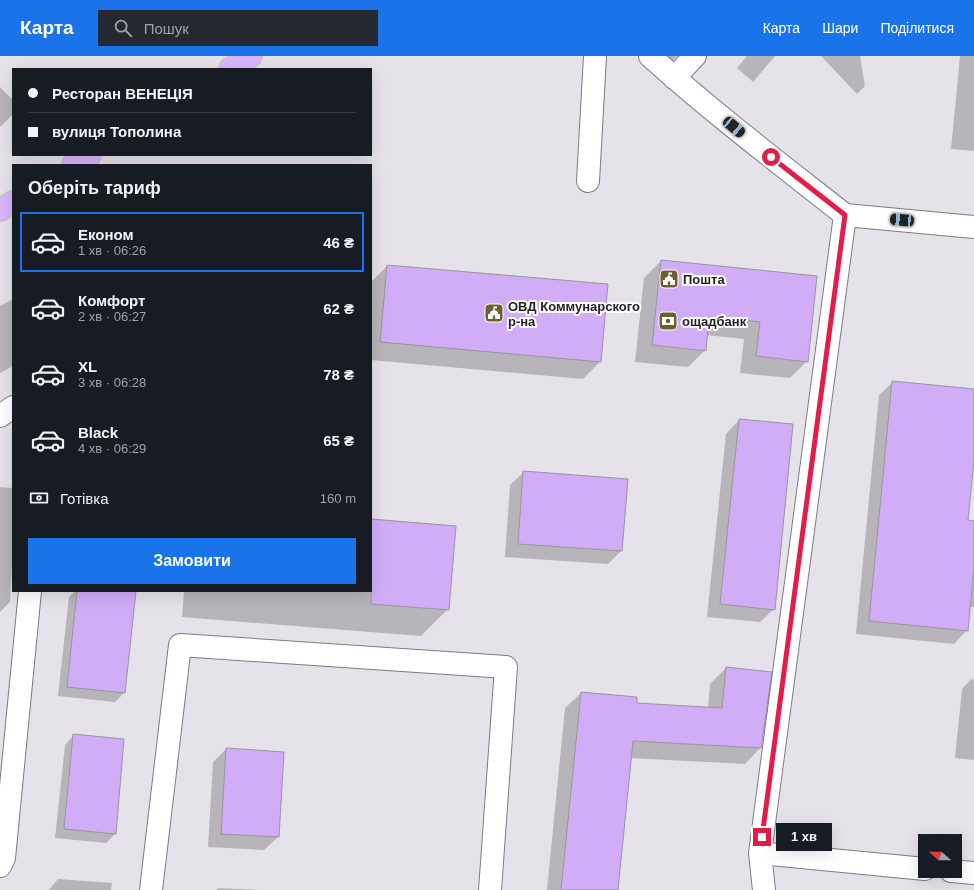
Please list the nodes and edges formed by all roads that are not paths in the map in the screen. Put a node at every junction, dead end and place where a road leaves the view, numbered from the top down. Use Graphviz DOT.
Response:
graph roads {
  1 [pos="252,56"];
  2 [pos="595,56"];
  3 [pos="650,56"];
  4 [pos="695,56"];
  5 [pos="232,68"];
  6 [pos="674,78"];
  7 [pos="88,156"];
  8 [pos="75,164"];
  9 [pos="588,181"];
  10 [pos="12,203"];
  11 [pos="0,210"];
  12 [pos="845,215"];
  13 [pos="974,227"];
  14 [pos="12,409"];
  15 [pos="0,416"];
  16 [pos="30,592"];
  17 [pos="760,853"];
  18 [pos="0,866"];
  19 [pos="918,868"];
  20 [pos="962,872"];
  21 [pos="974,873"];
  22 [pos="151,890"];
  23 [pos="490,890"];
  24 [pos="764,890"];
  1 -- 5 [label="main road"];
  2 -- 9 [label="street"];
  3 -- 6 [label="street"];
  4 -- 6 [label="street"];
  6 -- 12 [label="street"];
  7 -- 8 [label="main road"];
  10 -- 11 [label="main road"];
  12 -- 13 [label="street"];
  12 -- 17 [label="street"];
  14 -- 15 [label="street"];
  16 -- 18 [label="street"];
  17 -- 19 [label="street"];
  17 -- 24 [label="street"];
  20 -- 21 [label="street"];
  22 -- 23 [label="street"];
}
